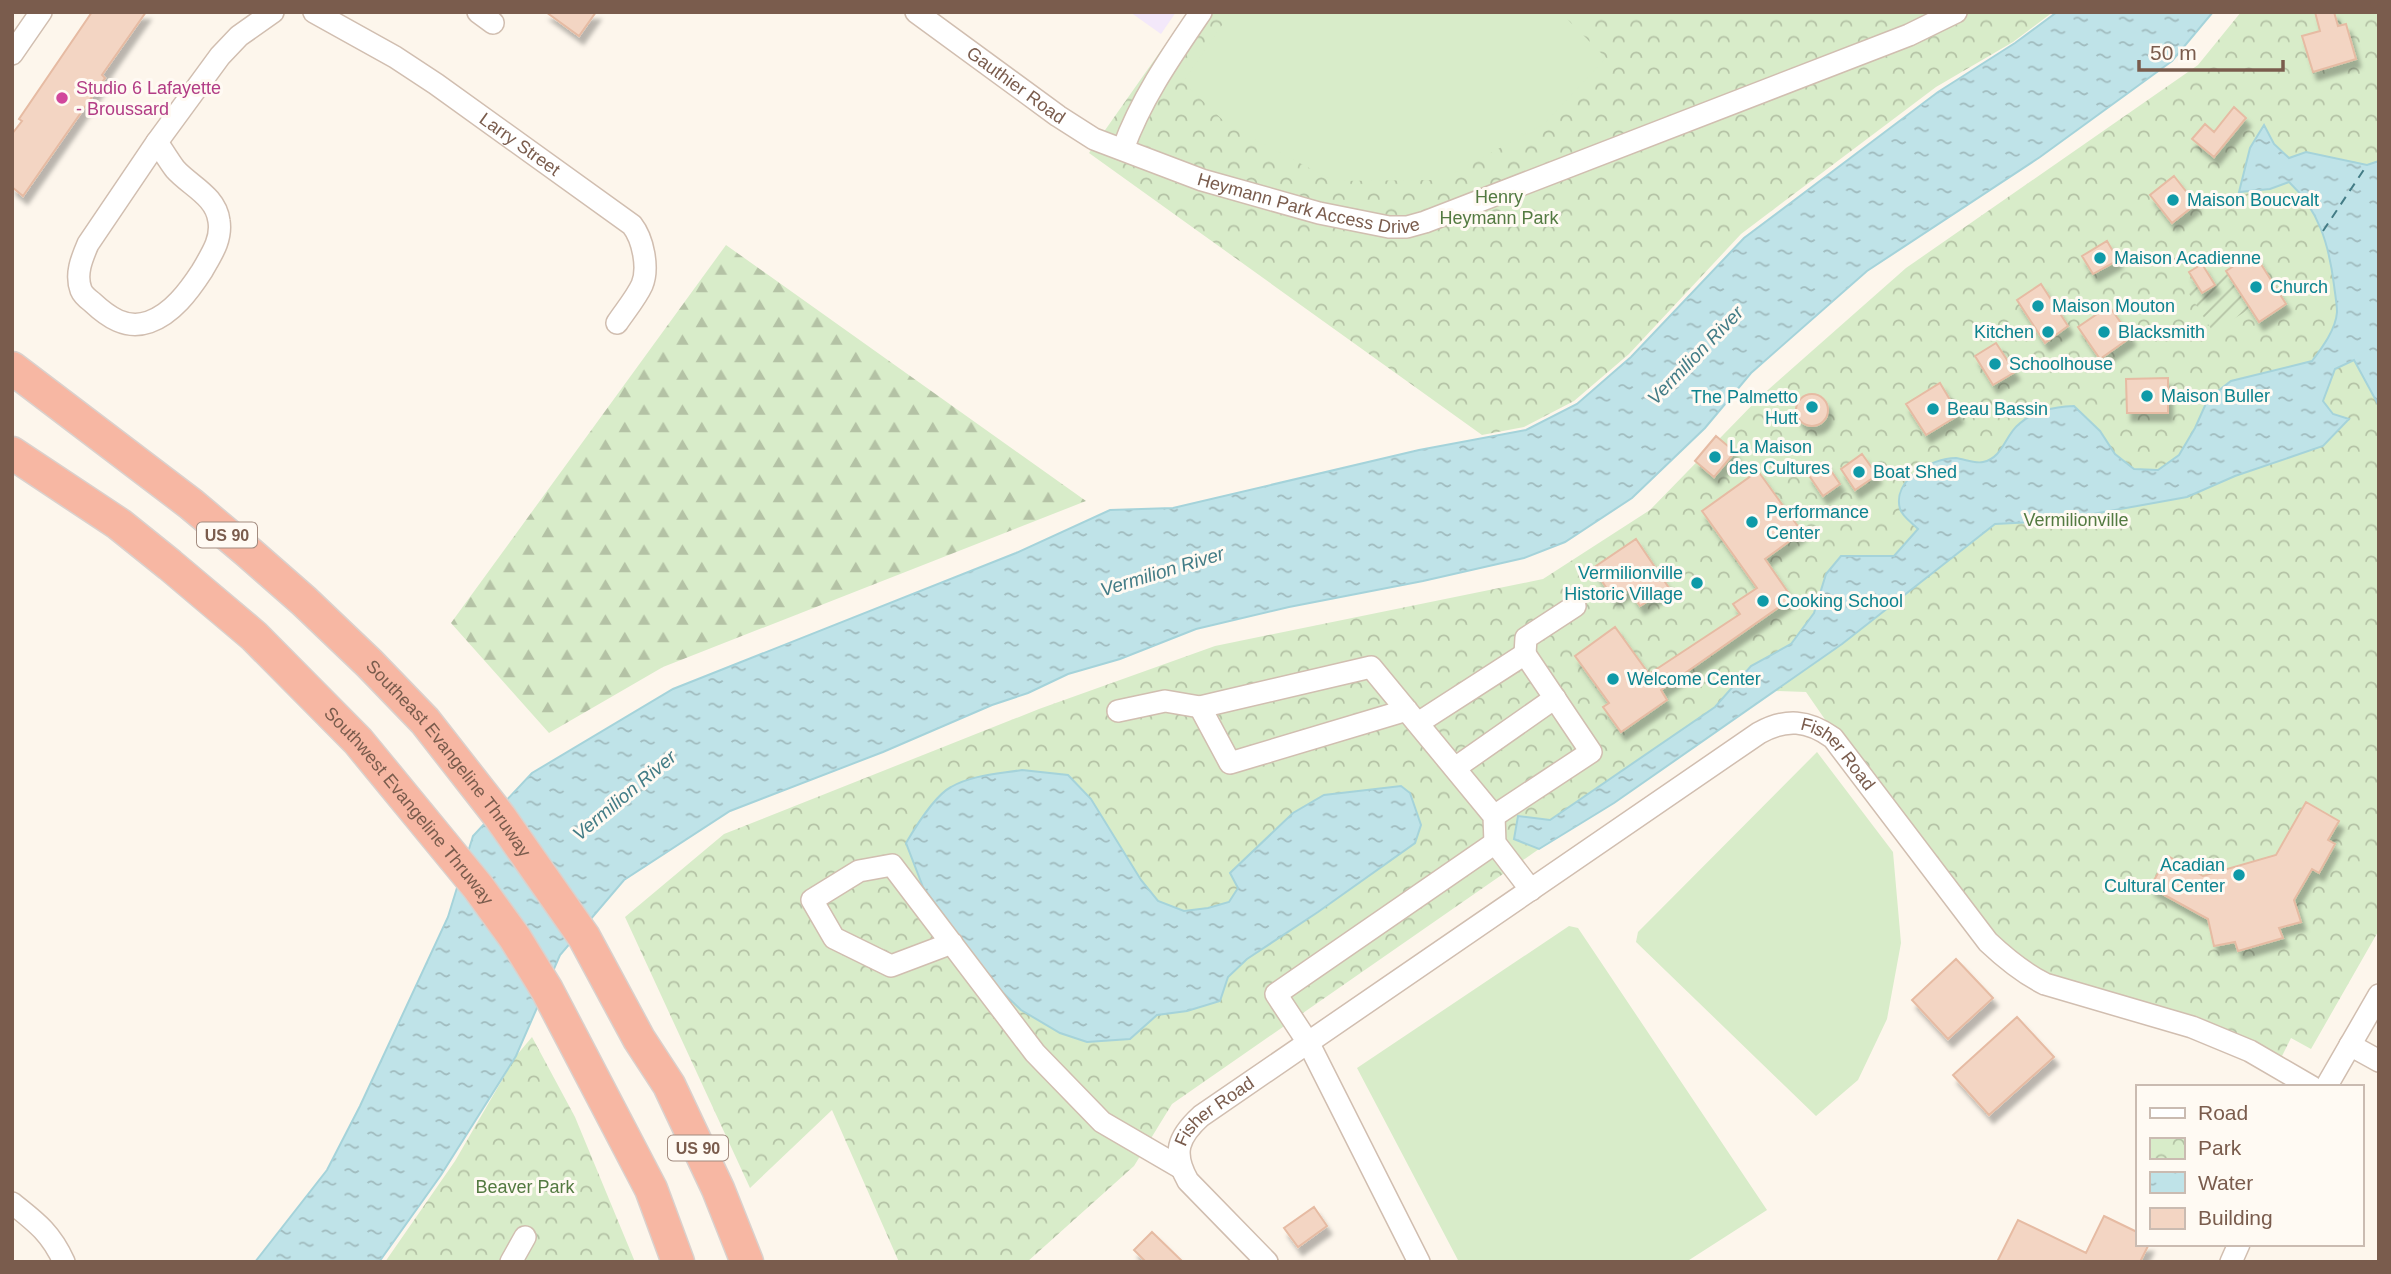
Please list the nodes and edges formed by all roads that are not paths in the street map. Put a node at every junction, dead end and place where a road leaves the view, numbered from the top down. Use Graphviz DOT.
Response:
graph roads {
  1 [pos="41,12"];
  2 [pos="273,12"];
  3 [pos="314,12"];
  4 [pos="916,12"];
  5 [pos="1201,12"];
  6 [pos="1956,12"];
  7 [pos="12,54"];
  8 [pos="157,142"];
  9 [pos="1123,149"];
  10 [pos="617,323"];
  11 [pos="12,368"];
  12 [pos="12,453"];
  13 [pos="1575,606"];
  14 [pos="1525,654"];
  15 [pos="1555,698"];
  16 [pos="1200,706"];
  17 [pos="1118,711"];
  18 [pos="1412,717"];
  19 [pos="1455,768"];
  20 [pos="1494,816"];
  21 [pos="1495,843"];
  22 [pos="1531,890"];
  23 [pos="952,943"];
  24 [pos="2379,995"];
  25 [pos="1309,1044"];
  26 [pos="2350,1045"];
  27 [pos="2379,1061"];
  28 [pos="2309,1085"];
  29 [pos="2327,1085"];
  30 [pos="1181,1168"];
  31 [pos="12,1203"];
  32 [pos="525,1237"];
  33 [pos="2238,1246"];
  34 [pos="64,1262"];
  35 [pos="511,1262"];
  36 [pos="678,1262"];
  37 [pos="747,1262"];
  38 [pos="1267,1262"];
  39 [pos="1419,1262"];
  40 [pos="2231,1262"];
  1 -- 7 [label="street"];
  2 -- 8 [label="street"];
  3 -- 10 [label="street, Larry Street"];
  4 -- 9 [label="street, Gauthier Road"];
  5 -- 9 [label="street"];
  6 -- 9 [label="street, Heymann Park Access Drive"];
  8 -- 8 [label="street"];
  11 -- 37 [label="highway, Southeast Evangeline Thruway / US 90"];
  12 -- 36 [label="highway, Southwest Evangeline Thruway"];
  13 -- 14 [label="street"];
  14 -- 15 [label="street"];
  14 -- 18 [label="street"];
  15 -- 19 [label="street"];
  15 -- 20 [label="street"];
  16 -- 17 [label="street"];
  16 -- 18 [label="street"];
  16 -- 18 [label="street"];
  18 -- 19 [label="street"];
  19 -- 20 [label="street"];
  20 -- 21 [label="street"];
  21 -- 22 [label="street"];
  21 -- 25 [label="street"];
  22 -- 25 [label="street, Fisher Road"];
  22 -- 28 [label="street, Fisher Road"];
  23 -- 23 [label="street"];
  23 -- 30 [label="street"];
  24 -- 26 [label="street"];
  25 -- 30 [label="street, Fisher Road"];
  25 -- 39 [label="street"];
  26 -- 27 [label="street"];
  26 -- 29 [label="street"];
  30 -- 38 [label="street, Fisher Road"];
  31 -- 34 [label="street"];
  32 -- 35 [label="street"];
  33 -- 40 [label="street"];
}
